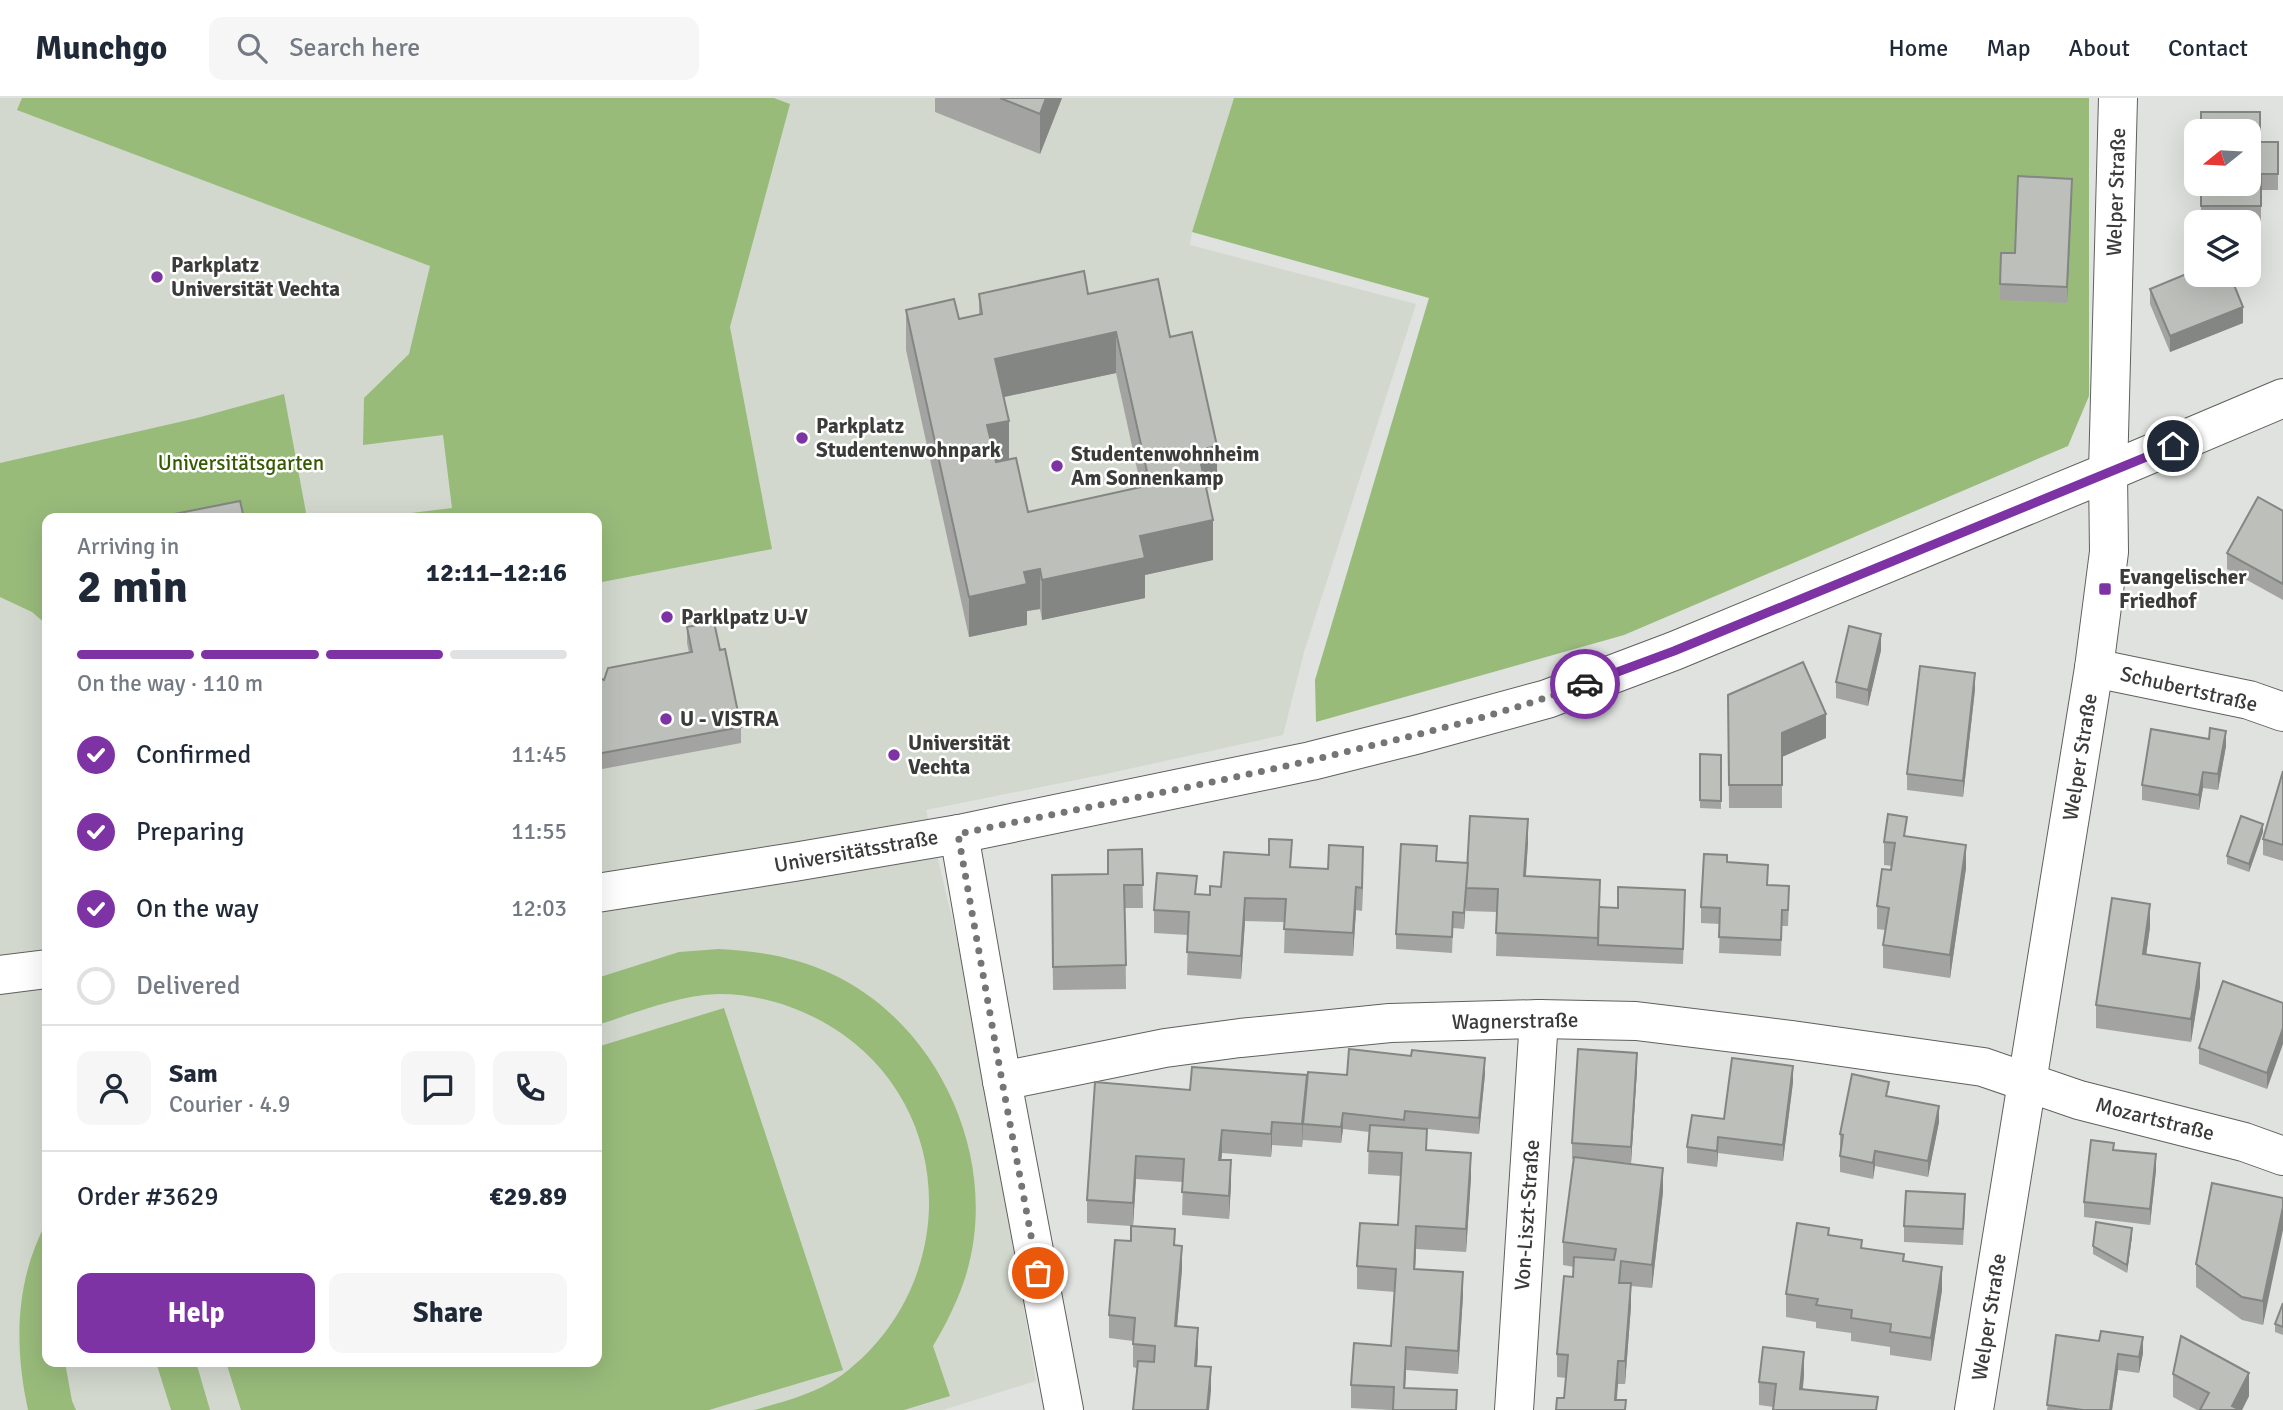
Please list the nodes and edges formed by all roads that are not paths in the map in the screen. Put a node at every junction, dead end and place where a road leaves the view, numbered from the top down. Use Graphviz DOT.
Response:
graph roads {
  1 [pos="2118,98"];
  2 [pos="2283,398"];
  3 [pos="2108,472"];
  4 [pos="2094,668"];
  5 [pos="2283,712"];
  6 [pos="958,834"];
  7 [pos="602,892"];
  8 [pos="42,971"];
  9 [pos="0,975"];
  10 [pos="1539,1019"];
  11 [pos="1002,1081"];
  12 [pos="2028,1082"];
  13 [pos="2283,1156"];
  14 [pos="1064,1410"];
  15 [pos="1514,1410"];
  16 [pos="1974,1410"];
  1 -- 3 [label="street, Welper Straße"];
  2 -- 3 [label="street, Universitätsstraße"];
  3 -- 4 [label="street, Welper Straße"];
  3 -- 6 [label="street, Universitätsstraße"];
  4 -- 5 [label="street, Schubertstraße"];
  4 -- 12 [label="street, Welper Straße"];
  6 -- 7 [label="street, Universitätsstraße"];
  6 -- 11 [label="street"];
  8 -- 9 [label="street"];
  10 -- 11 [label="street, Wagnerstraße"];
  10 -- 12 [label="street, Wagnerstraße"];
  10 -- 15 [label="street, Von-Liszt-Straße"];
  11 -- 14 [label="street"];
  12 -- 13 [label="street, Mozartstraße"];
  12 -- 16 [label="street, Welper Straße"];
}
